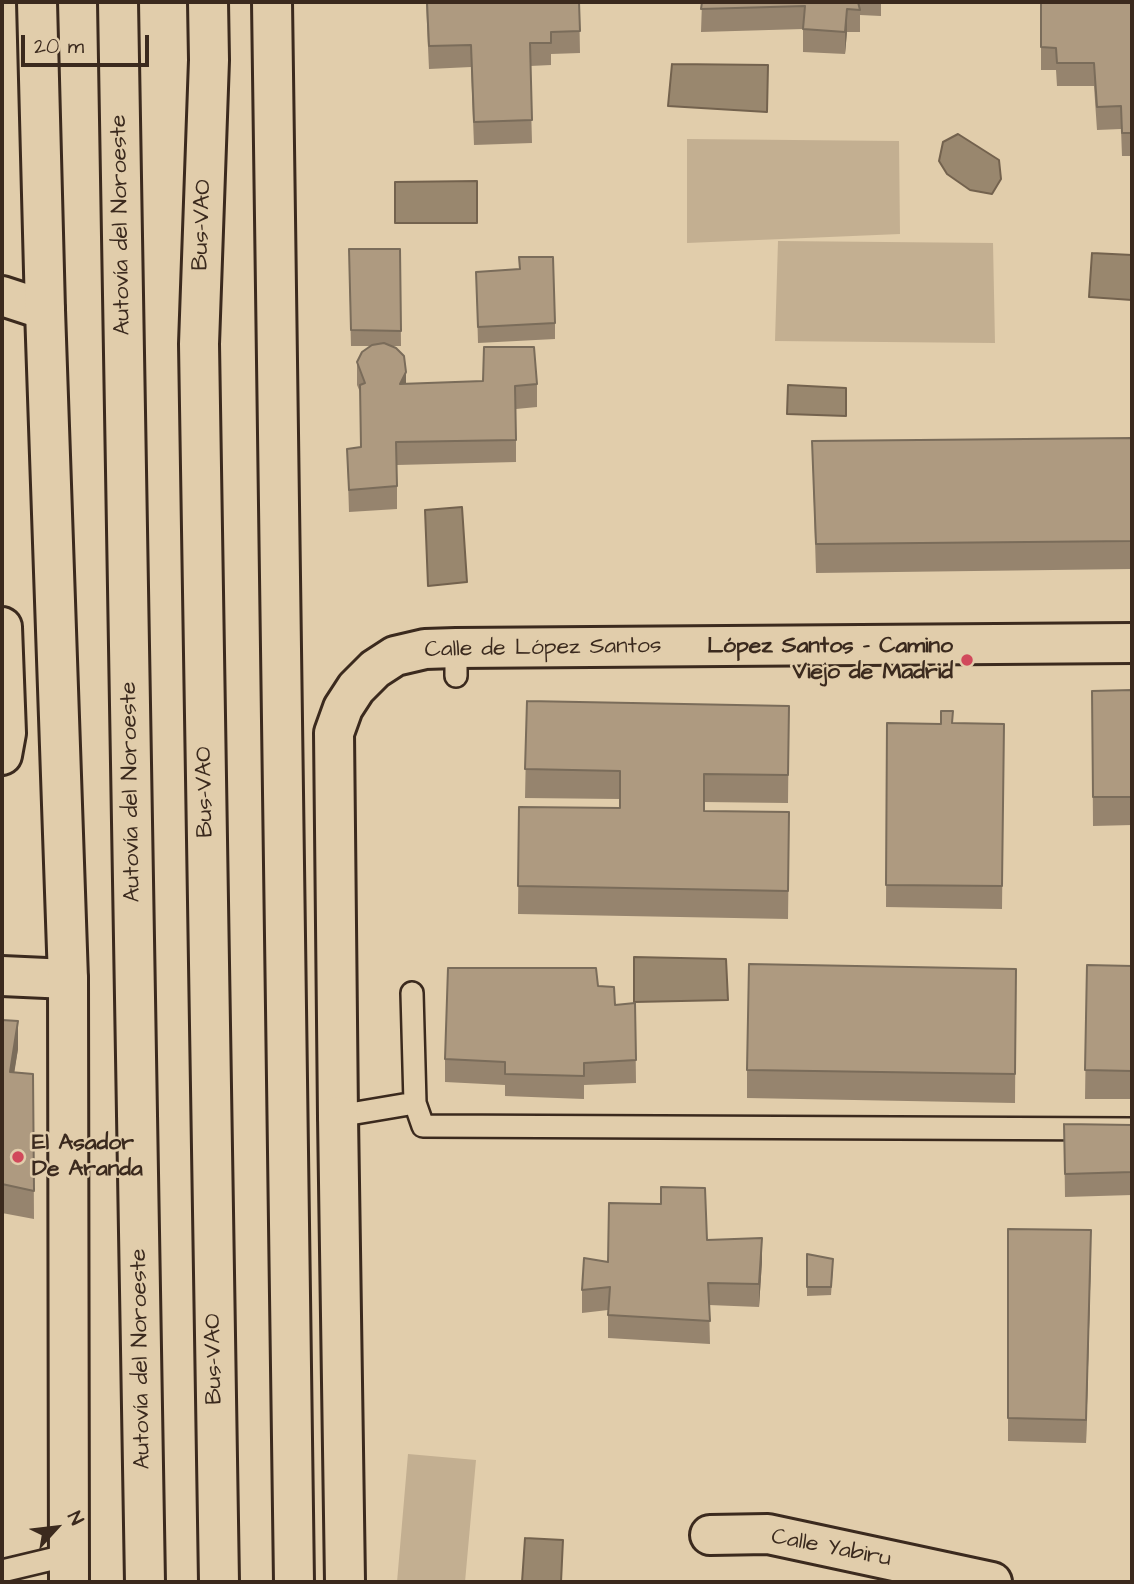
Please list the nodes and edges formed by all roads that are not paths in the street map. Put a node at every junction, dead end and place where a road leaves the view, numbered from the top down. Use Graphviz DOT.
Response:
graph roads {
  1 [pos="118,2"];
  2 [pos="181,2"];
  3 [pos="208,2"];
  4 [pos="272,2"];
  5 [pos="31,5"];
  6 [pos="2,296"];
  7 [pos="45,310"];
  8 [pos="199,344"];
  9 [pos="2,627"];
  10 [pos="1132,643"];
  11 [pos="2,755"];
  12 [pos="2,976"];
  13 [pos="68,979"];
  14 [pos="412,993"];
  15 [pos="415,1103"];
  16 [pos="338,1116"];
  17 [pos="1132,1129"];
  18 [pos="710,1535"];
  19 [pos="69,1569"];
  20 [pos="2,1571"];
  21 [pos="145,1582"];
  22 [pos="219,1582"];
  23 [pos="294,1582"];
  24 [pos="345,1582"];
  25 [pos="992,1582"];
  1 -- 21 [label="main road, Autovía del Noroeste"];
  2 -- 8 [label="main road"];
  3 -- 8 [label="main road, Bus-VAO"];
  4 -- 23 [label="main road"];
  5 -- 7 [label="main road"];
  6 -- 7 [label="main road"];
  7 -- 13 [label="main road"];
  8 -- 22 [label="main road, Bus-VAO"];
  9 -- 11 [label="main road"];
  10 -- 16 [label="main road, Calle de López Santos"];
  12 -- 13 [label="main road"];
  13 -- 19 [label="main road"];
  14 -- 15 [label="lane"];
  15 -- 16 [label="lane"];
  15 -- 17 [label="lane"];
  16 -- 24 [label="main road, Calle de López Santos"];
  18 -- 25 [label="main road, Calle Yabiru"];
  19 -- 20 [label="lane"];
}
